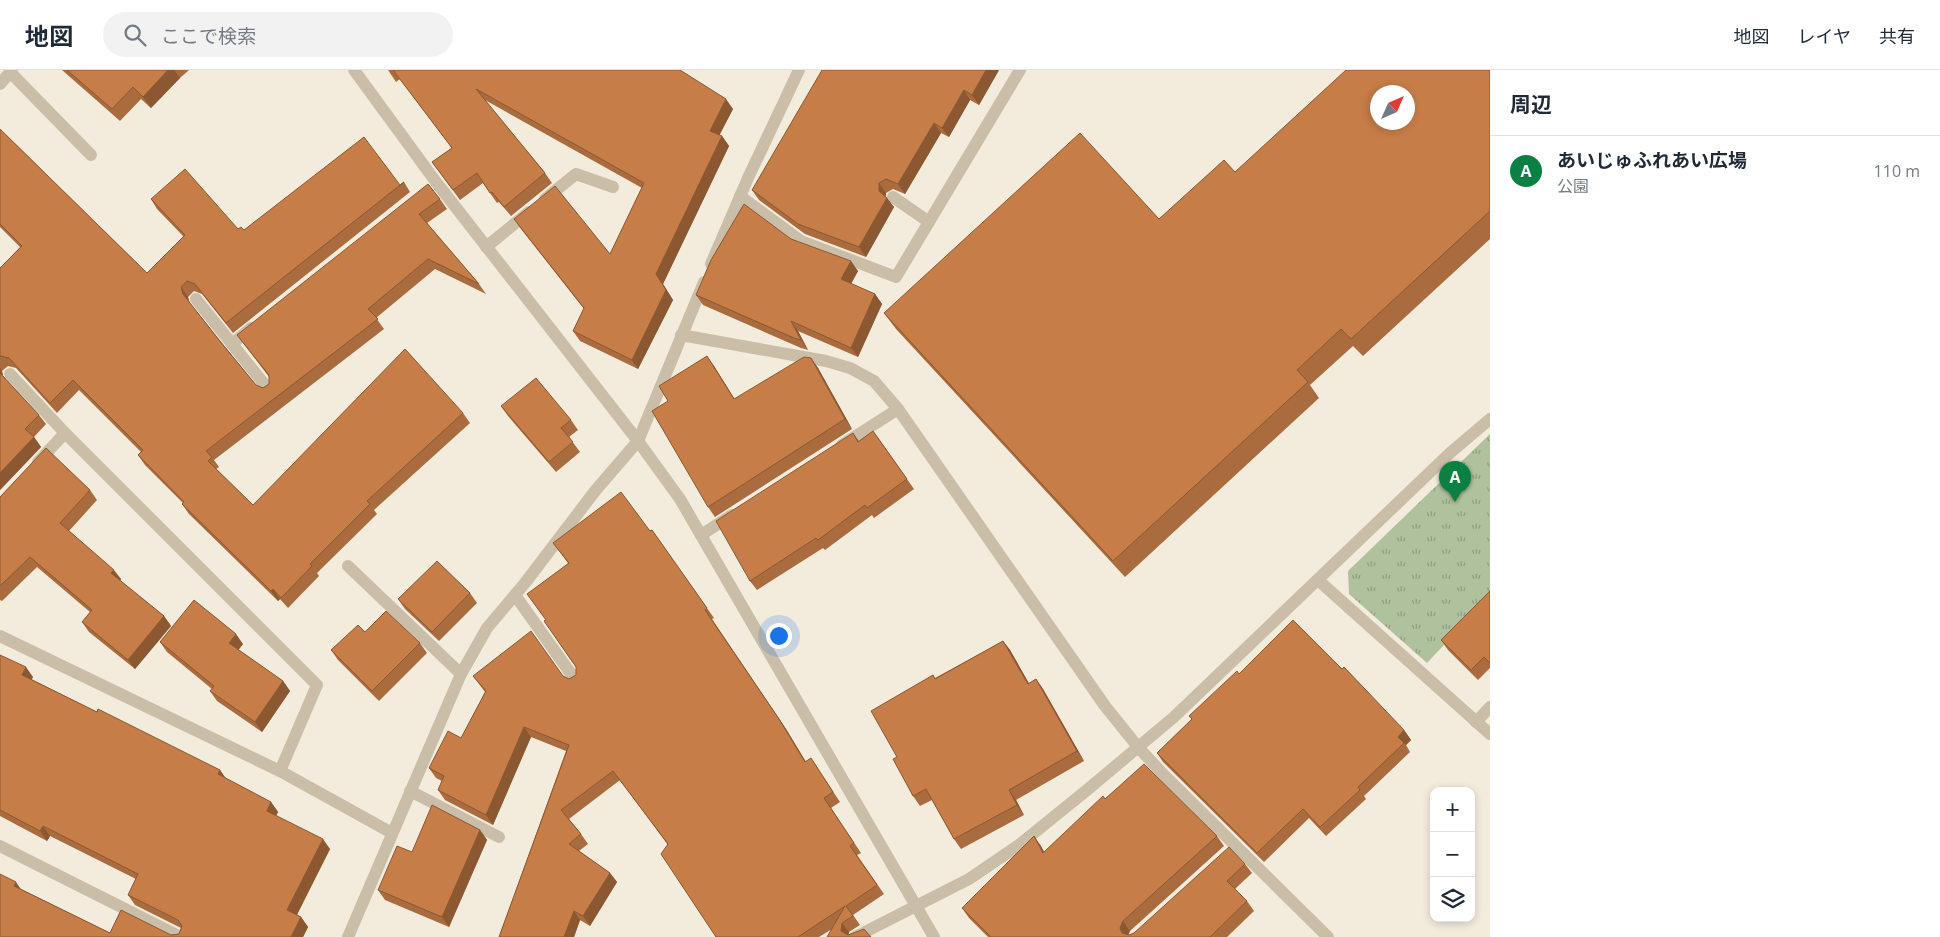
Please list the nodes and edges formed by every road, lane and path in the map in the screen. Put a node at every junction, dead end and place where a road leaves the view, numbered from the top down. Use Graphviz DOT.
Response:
graph roads {
  1 [pos="354,70"];
  2 [pos="799,70"];
  3 [pos="1020,70"];
  4 [pos="11,71"];
  5 [pos="0,84"];
  6 [pos="91,155"];
  7 [pos="613,187"];
  8 [pos="740,196"];
  9 [pos="893,197"];
  10 [pos="929,222"];
  11 [pos="486,246"];
  12 [pos="196,300"];
  13 [pos="262,320"];
  14 [pos="681,335"];
  15 [pos="232,344"];
  16 [pos="10,374"];
  17 [pos="269,390"];
  18 [pos="898,409"];
  19 [pos="1490,419"];
  20 [pos="65,433"];
  21 [pos="638,441"];
  22 [pos="832,451"];
  23 [pos="26,474"];
  24 [pos="742,509"];
  25 [pos="701,536"];
  26 [pos="348,566"];
  27 [pos="1318,580"];
  28 [pos="515,595"];
  29 [pos="0,636"];
  30 [pos="461,674"];
  31 [pos="576,681"];
  32 [pos="1490,707"];
  33 [pos="1476,722"];
  34 [pos="1490,734"];
  35 [pos="1138,747"];
  36 [pos="280,772"];
  37 [pos="410,791"];
  38 [pos="392,833"];
  39 [pos="499,837"];
  40 [pos="0,846"];
  41 [pos="916,905"];
  42 [pos="181,937"];
  43 [pos="348,937"];
  44 [pos="855,937"];
  45 [pos="934,937"];
  46 [pos="1328,937"];
  1 -- 11 [label="street"];
  2 -- 8 [label="street"];
  3 -- 10 [label="street"];
  4 -- 5 [label="street"];
  4 -- 6 [label="street"];
  7 -- 11 [label="street"];
  8 -- 10 [label="street"];
  8 -- 14 [label="street"];
  9 -- 10 [label="street"];
  11 -- 21 [label="street"];
  12 -- 15 [label="street"];
  13 -- 15 [label="street"];
  14 -- 18 [label="street"];
  14 -- 21 [label="street"];
  15 -- 17 [label="street"];
  16 -- 20 [label="street"];
  18 -- 22 [label="street"];
  18 -- 35 [label="street"];
  19 -- 27 [label="street"];
  20 -- 23 [label="street"];
  20 -- 36 [label="street"];
  21 -- 25 [label="street"];
  21 -- 28 [label="street"];
  24 -- 25 [label="street"];
  25 -- 41 [label="street"];
  26 -- 30 [label="street"];
  27 -- 33 [label="street"];
  27 -- 35 [label="street"];
  28 -- 30 [label="street"];
  28 -- 31 [label="street"];
  29 -- 36 [label="street"];
  30 -- 37 [label="street"];
  32 -- 33 [label="street"];
  33 -- 34 [label="street"];
  35 -- 41 [label="street"];
  35 -- 46 [label="street"];
  36 -- 38 [label="street"];
  37 -- 38 [label="street"];
  37 -- 39 [label="street"];
  38 -- 43 [label="street"];
  40 -- 42 [label="street"];
  41 -- 44 [label="street"];
  41 -- 45 [label="street"];
}
